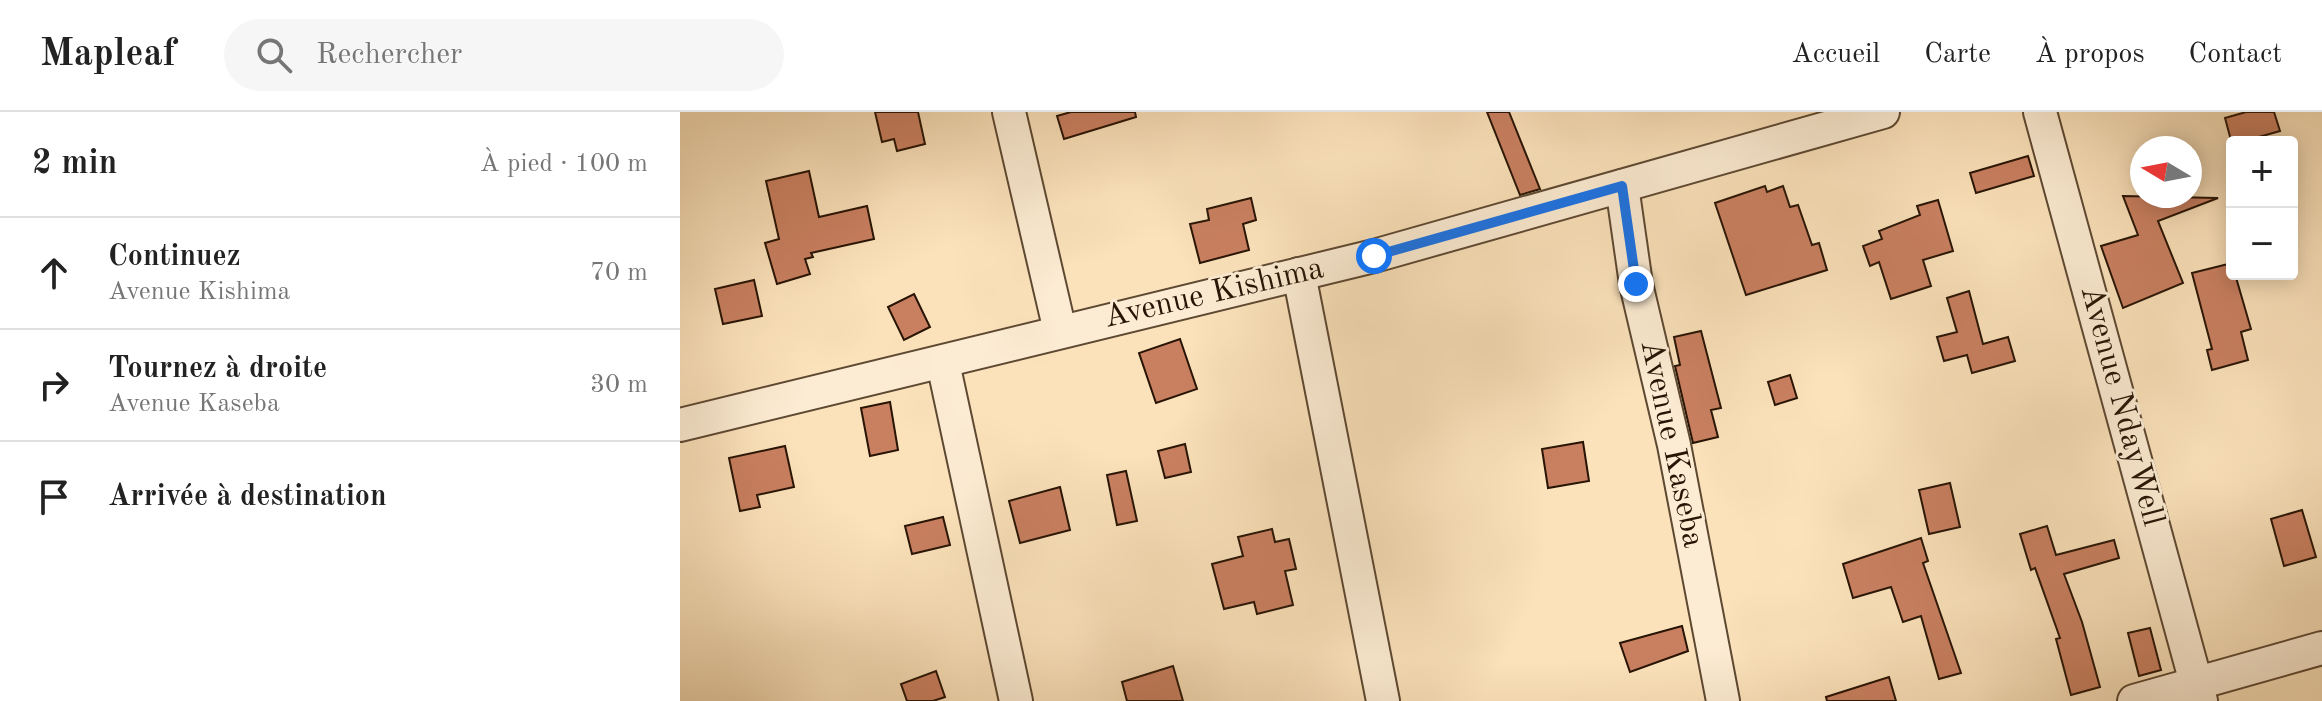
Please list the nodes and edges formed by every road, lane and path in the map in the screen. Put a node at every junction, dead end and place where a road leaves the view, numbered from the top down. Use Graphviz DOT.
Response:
graph roads {
  1 [pos="1009,112"];
  2 [pos="1883,112"];
  3 [pos="2040,112"];
  4 [pos="1622,186"];
  5 [pos="1299,274"];
  6 [pos="1060,331"];
  7 [pos="943,363"];
  8 [pos="680,425"];
  9 [pos="2322,648"];
  10 [pos="2199,692"];
  11 [pos="1016,701"];
  12 [pos="1383,701"];
  13 [pos="1723,701"];
  14 [pos="2134,701"];
  1 -- 6 [label="street"];
  2 -- 4 [label="street, Avenue Kishima"];
  3 -- 10 [label="street, Avenue NdayWell"];
  4 -- 5 [label="street, Avenue Kishima"];
  4 -- 13 [label="street, Avenue Kaseba"];
  5 -- 6 [label="street, Avenue Kishima"];
  5 -- 12 [label="street"];
  6 -- 7 [label="street, Avenue Kishima"];
  7 -- 8 [label="street, Avenue Kishima"];
  7 -- 11 [label="street"];
  9 -- 10 [label="street"];
  10 -- 14 [label="street"];
}
